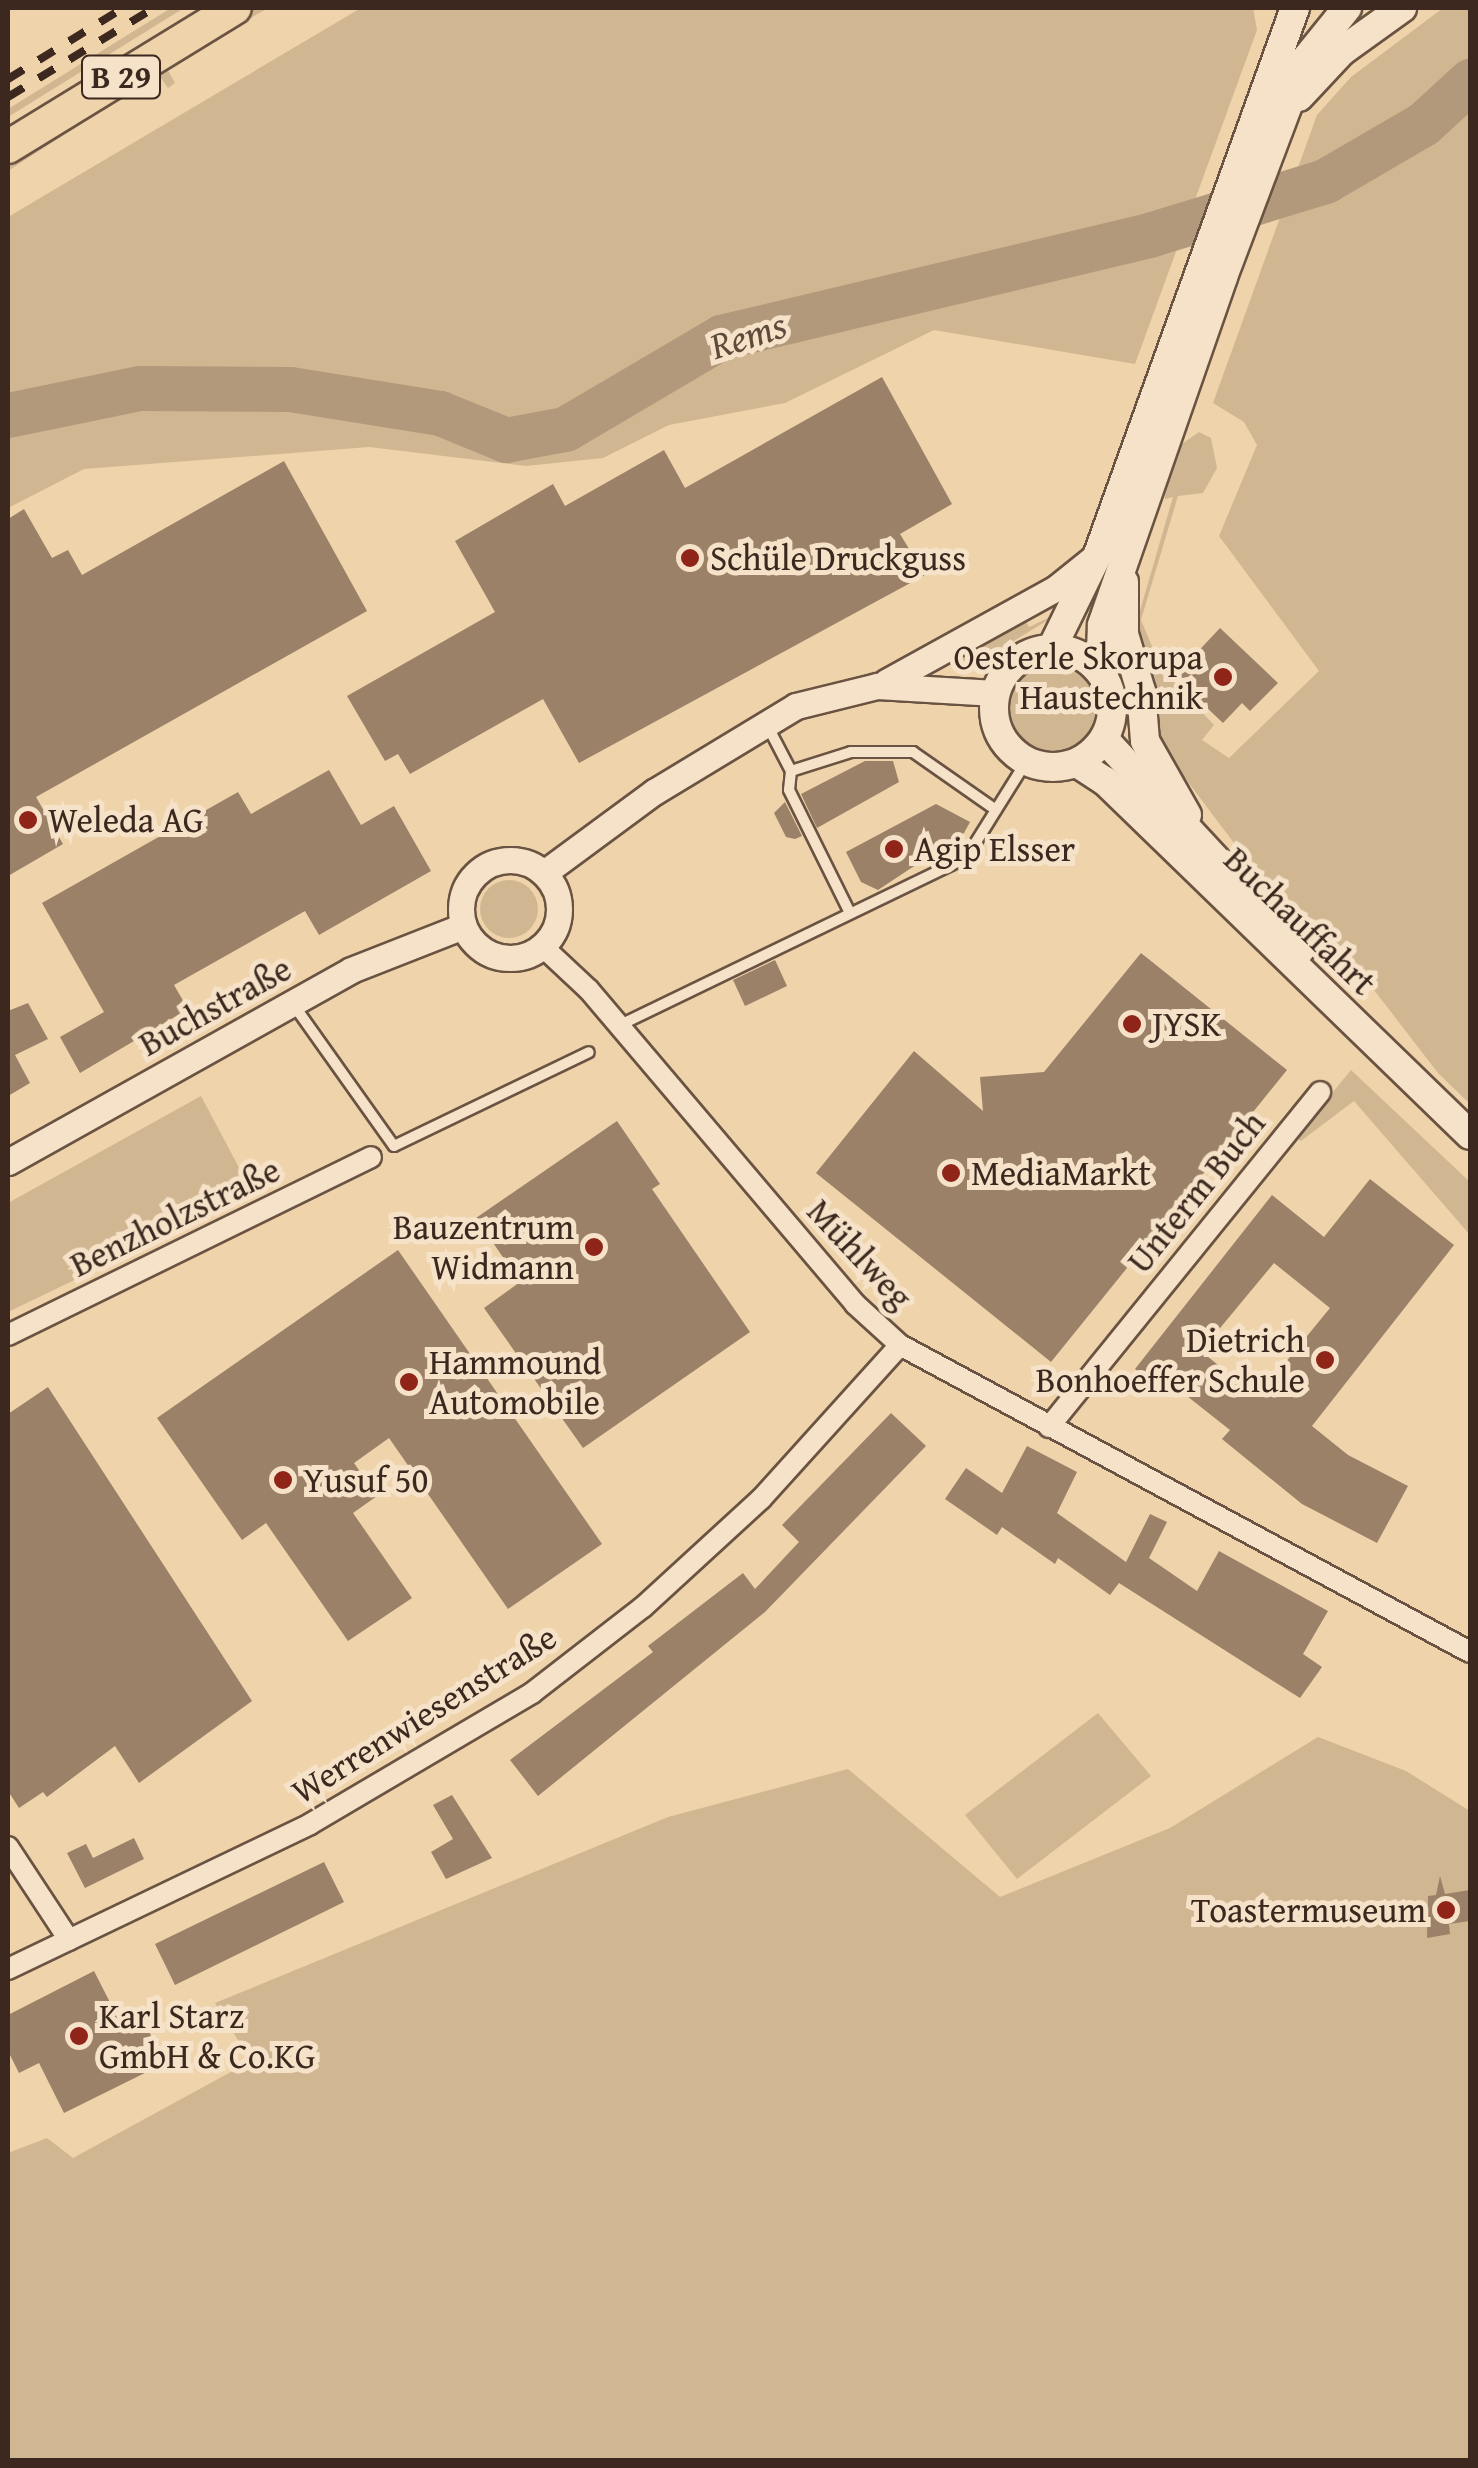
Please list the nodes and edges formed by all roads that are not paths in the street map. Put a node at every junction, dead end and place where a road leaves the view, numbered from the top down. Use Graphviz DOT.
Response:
graph roads {
  1 [pos="235,8"];
  2 [pos="1295,8"];
  3 [pos="1347,8"];
  4 [pos="1402,8"];
  5 [pos="1282,118"];
  6 [pos="1259,141"];
  7 [pos="8,148"];
  8 [pos="1111,557"];
  9 [pos="1052,648"];
  10 [pos="1100,671"];
  11 [pos="877,686"];
  12 [pos="995,693"];
  13 [pos="766,722"];
  14 [pos="1104,739"];
  15 [pos="1026,762"];
  16 [pos="1077,763"];
  17 [pos="791,772"];
  18 [pos="996,810"];
  19 [pos="1216,858"];
  20 [pos="544,873"];
  21 [pos="849,911"];
  22 [pos="463,926"];
  23 [pos="542,946"];
  24 [pos="293,1003"];
  25 [pos="1346,1009"];
  26 [pos="618,1026"];
  27 [pos="589,1052"];
  28 [pos="1320,1092"];
  29 [pos="1470,1135"];
  30 [pos="371,1158"];
  31 [pos="8,1162"];
  32 [pos="8,1335"];
  33 [pos="900,1345"];
  34 [pos="1049,1428"];
  35 [pos="1470,1652"];
  36 [pos="8,1846"];
  37 [pos="69,1940"];
  38 [pos="8,1970"];
  1 -- 7 [label="main road, B 29"];
  2 -- 6 [label="main road"];
  3 -- 5 [label="main road"];
  4 -- 5 [label="main road"];
  5 -- 6 [label="main road"];
  6 -- 8 [label="main road"];
  6 -- 8 [label="main road"];
  8 -- 9 [label="main road"];
  8 -- 10 [label="main road"];
  8 -- 11 [label="street"];
  8 -- 19 [label="main road"];
  9 -- 10 [label="main road"];
  9 -- 12 [label="main road"];
  10 -- 14 [label="main road"];
  11 -- 12 [label="street"];
  11 -- 13 [label="street"];
  12 -- 15 [label="main road"];
  13 -- 17 [label="lane"];
  13 -- 20 [label="street"];
  14 -- 16 [label="main road"];
  14 -- 19 [label="main road"];
  15 -- 16 [label="main road"];
  15 -- 18 [label="lane"];
  16 -- 25 [label="main road, Buchauffahrt"];
  17 -- 18 [label="lane"];
  17 -- 21 [label="lane"];
  18 -- 21 [label="lane"];
  19 -- 25 [label="main road"];
  20 -- 22 [label="street"];
  20 -- 23 [label="street"];
  21 -- 26 [label="lane"];
  22 -- 23 [label="street"];
  22 -- 24 [label="street, Buchstraße"];
  23 -- 26 [label="street, Mühlweg"];
  24 -- 27 [label="lane"];
  24 -- 31 [label="street, Buchstraße"];
  25 -- 29 [label="main road"];
  26 -- 33 [label="street, Mühlweg"];
  28 -- 34 [label="street, Unterm Buch"];
  30 -- 32 [label="street, Benzholzstraße"];
  33 -- 34 [label="street, Mühlweg"];
  33 -- 37 [label="street, Werrenwiesenstraße"];
  34 -- 35 [label="street, Mühlweg"];
  36 -- 37 [label="street"];
  37 -- 38 [label="street, Werrenwiesenstraße"];
}
